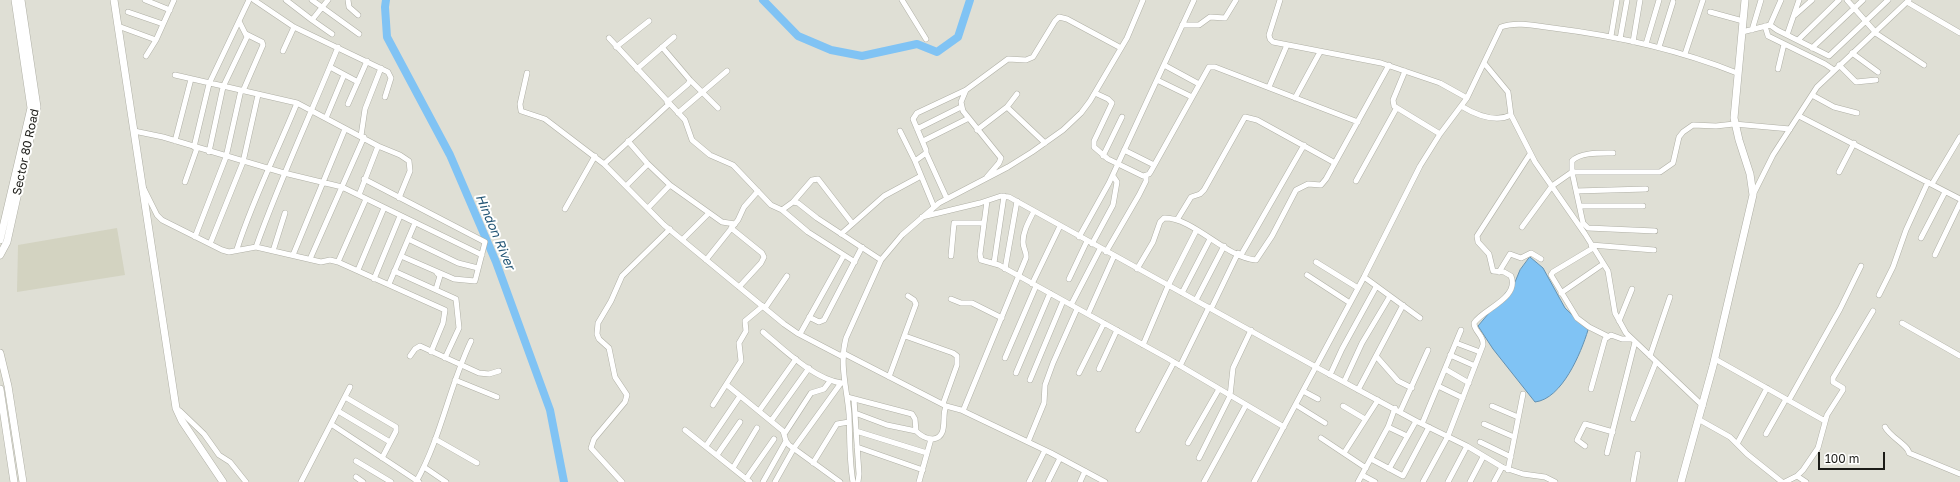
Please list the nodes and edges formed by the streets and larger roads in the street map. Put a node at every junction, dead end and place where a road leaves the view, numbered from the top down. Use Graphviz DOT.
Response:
graph roads {
  1 [pos="15,0"];
  2 [pos="21,0"];
  3 [pos="114,0"];
  4 [pos="145,0"];
  5 [pos="174,0"];
  6 [pos="249,0"];
  7 [pos="254,0"];
  8 [pos="286,0"];
  9 [pos="312,0"];
  10 [pos="328,0"];
  11 [pos="348,0"];
  12 [pos="902,0"];
  13 [pos="1143,0"];
  14 [pos="1194,0"];
  15 [pos="1236,0"];
  16 [pos="1280,0"];
  17 [pos="1617,0"];
  18 [pos="1627,0"];
  19 [pos="1640,0"];
  20 [pos="1659,0"];
  21 [pos="1703,0"];
  22 [pos="1745,0"];
  23 [pos="1761,0"];
  24 [pos="1780,0"];
  25 [pos="1799,0"];
  26 [pos="1812,0"];
  27 [pos="1839,0"];
  28 [pos="1847,0"];
  29 [pos="1863,0"];
  30 [pos="1888,0"];
  31 [pos="1908,1"];
  32 [pos="1673,2"];
  33 [pos="322,7"];
  34 [pos="1854,8"];
  35 [pos="170,10"];
  36 [pos="128,12"];
  37 [pos="1710,12"];
  38 [pos="358,15"];
  39 [pos="1794,15"];
  40 [pos="312,20"];
  41 [pos="239,21"];
  42 [pos="649,21"];
  43 [pos="1743,21"];
  44 [pos="1867,22"];
  45 [pos="163,24"];
  46 [pos="1182,25"];
  47 [pos="118,26"];
  48 [pos="1767,26"];
  49 [pos="294,27"];
  50 [pos="1752,30"];
  51 [pos="1742,32"];
  52 [pos="1874,32"];
  53 [pos="1960,33"];
  54 [pos="246,34"];
  55 [pos="332,34"];
  56 [pos="359,34"];
  57 [pos="1787,35"];
  58 [pos="1611,36"];
  59 [pos="674,37"];
  60 [pos="609,38"];
  61 [pos="926,39"];
  62 [pos="1620,39"];
  63 [pos="156,40"];
  64 [pos="1798,40"];
  65 [pos="1633,42"];
  66 [pos="1646,44"];
  67 [pos="1784,44"];
  68 [pos="1287,46"];
  69 [pos="616,47"];
  70 [pos="662,47"];
  71 [pos="1659,47"];
  72 [pos="338,48"];
  73 [pos="1121,48"];
  74 [pos="1812,48"];
  75 [pos="283,51"];
  76 [pos="1320,52"];
  77 [pos="1852,53"];
  78 [pos="1684,54"];
  79 [pos="146,56"];
  80 [pos="367,61"];
  81 [pos="1484,63"];
  82 [pos="1164,65"];
  83 [pos="1389,65"];
  84 [pos="1839,65"];
  85 [pos="1924,65"];
  86 [pos="330,67"];
  87 [pos="381,68"];
  88 [pos="637,69"];
  89 [pos="1778,69"];
  90 [pos="1834,70"];
  91 [pos="728,71"];
  92 [pos="1405,71"];
  93 [pos="1878,72"];
  94 [pos="527,73"];
  95 [pos="1737,73"];
  96 [pos="175,75"];
  97 [pos="344,75"];
  98 [pos="191,79"];
  99 [pos="690,80"];
  100 [pos="1157,80"];
  101 [pos="1876,80"];
  102 [pos="358,82"];
  103 [pos="209,84"];
  104 [pos="1199,84"];
  105 [pos="223,87"];
  106 [pos="1269,87"];
  107 [pos="966,90"];
  108 [pos="242,91"];
  109 [pos="703,92"];
  110 [pos="1095,93"];
  111 [pos="1017,94"];
  112 [pos="258,95"];
  113 [pos="1812,95"];
  114 [pos="386,97"];
  115 [pos="1192,97"];
  116 [pos="1295,98"];
  117 [pos="1467,98"];
  118 [pos="298,103"];
  119 [pos="668,103"];
  120 [pos="348,104"];
  121 [pos="1461,106"];
  122 [pos="1007,107"];
  123 [pos="718,108"];
  124 [pos="961,108"];
  125 [pos="1396,109"];
  126 [pos="312,111"];
  127 [pos="678,113"];
  128 [pos="1857,113"];
  129 [pos="1512,114"];
  130 [pos="1799,116"];
  131 [pos="1122,117"];
  132 [pos="326,118"];
  133 [pos="967,119"];
  134 [pos="1358,122"];
  135 [pos="1734,124"];
  136 [pos="345,129"];
  137 [pos="917,129"];
  138 [pos="1790,129"];
  139 [pos="977,130"];
  140 [pos="134,131"];
  141 [pos="900,131"];
  142 [pos="1440,134"];
  143 [pos="363,136"];
  144 [pos="176,141"];
  145 [pos="628,141"];
  146 [pos="1959,141"];
  147 [pos="923,142"];
  148 [pos="1045,143"];
  149 [pos="1854,143"];
  150 [pos="1304,145"];
  151 [pos="378,146"];
  152 [pos="195,148"];
  153 [pos="1124,150"];
  154 [pos="209,152"];
  155 [pos="926,153"];
  156 [pos="1612,153"];
  157 [pos="1530,154"];
  158 [pos="226,156"];
  159 [pos="595,156"];
  160 [pos="1103,156"];
  161 [pos="915,161"];
  162 [pos="243,162"];
  163 [pos="1335,163"];
  164 [pos="604,164"];
  165 [pos="648,164"];
  166 [pos="1118,164"];
  167 [pos="1154,165"];
  168 [pos="270,169"];
  169 [pos="1572,172"];
  170 [pos="1839,172"];
  171 [pos="284,174"];
  172 [pos="1146,175"];
  173 [pos="921,176"];
  174 [pos="1113,176"];
  175 [pos="364,179"];
  176 [pos="985,179"];
  177 [pos="1356,181"];
  178 [pos="185,182"];
  179 [pos="322,182"];
  180 [pos="1930,183"];
  181 [pos="142,184"];
  182 [pos="670,185"];
  183 [pos="342,186"];
  184 [pos="626,186"];
  185 [pos="1552,186"];
  186 [pos="1646,189"];
  187 [pos="758,191"];
  188 [pos="1576,191"];
  189 [pos="1945,192"];
  190 [pos="359,195"];
  191 [pos="1753,195"];
  192 [pos="1004,196"];
  193 [pos="400,198"];
  194 [pos="366,199"];
  195 [pos="947,199"];
  196 [pos="1960,199"];
  197 [pos="987,201"];
  198 [pos="1017,201"];
  199 [pos="793,202"];
  200 [pos="1960,203"];
  201 [pos="1580,206"];
  202 [pos="1643,206"];
  203 [pos="934,207"];
  204 [pos="11,208"];
  205 [pos="384,208"];
  206 [pos="648,208"];
  207 [pos="565,209"];
  208 [pos="782,210"];
  209 [pos="1034,211"];
  210 [pos="285,213"];
  211 [pos="709,213"];
  212 [pos="400,216"];
  213 [pos="922,216"];
  214 [pos="1177,220"];
  215 [pos="415,223"];
  216 [pos="852,223"];
  217 [pos="984,223"];
  218 [pos="735,224"];
  219 [pos="1060,226"];
  220 [pos="1522,227"];
  221 [pos="731,228"];
  222 [pos="670,229"];
  223 [pos="1196,231"];
  224 [pos="1655,231"];
  225 [pos="840,234"];
  226 [pos="195,237"];
  227 [pos="1079,237"];
  228 [pos="1210,238"];
  229 [pos="1920,238"];
  230 [pos="408,239"];
  231 [pos="0,240"];
  232 [pos="682,240"];
  233 [pos="1087,241"];
  234 [pos="210,244"];
  235 [pos="1092,244"];
  236 [pos="1224,246"];
  237 [pos="256,247"];
  238 [pos="862,247"];
  239 [pos="1592,247"];
  240 [pos="237,249"];
  241 [pos="1100,249"];
  242 [pos="1654,250"];
  243 [pos="273,251"];
  244 [pos="1106,252"];
  245 [pos="1240,254"];
  246 [pos="1935,254"];
  247 [pos="0,255"];
  248 [pos="482,255"];
  249 [pos="844,255"];
  250 [pos="293,256"];
  251 [pos="401,256"];
  252 [pos="951,256"];
  253 [pos="1114,256"];
  254 [pos="310,259"];
  255 [pos="1541,259"];
  256 [pos="706,260"];
  257 [pos="881,260"];
  258 [pos="338,262"];
  259 [pos="855,262"];
  260 [pos="1316,262"];
  261 [pos="994,263"];
  262 [pos="1603,264"];
  263 [pos="1861,266"];
  264 [pos="478,268"];
  265 [pos="1005,268"];
  266 [pos="1137,269"];
  267 [pos="358,270"];
  268 [pos="394,271"];
  269 [pos="1499,272"];
  270 [pos="437,273"];
  271 [pos="1306,275"];
  272 [pos="787,276"];
  273 [pos="1019,276"];
  274 [pos="1364,277"];
  275 [pos="374,279"];
  276 [pos="1069,279"];
  277 [pos="389,284"];
  278 [pos="1034,285"];
  279 [pos="1168,286"];
  280 [pos="739,287"];
  281 [pos="1376,287"];
  282 [pos="1358,288"];
  283 [pos="436,289"];
  284 [pos="1632,289"];
  285 [pos="1050,293"];
  286 [pos="1182,293"];
  287 [pos="1561,293"];
  288 [pos="1879,295"];
  289 [pos="908,296"];
  290 [pos="1390,296"];
  291 [pos="1670,297"];
  292 [pos="951,299"];
  293 [pos="1196,300"];
  294 [pos="1063,301"];
  295 [pos="1350,303"];
  296 [pos="1071,305"];
  297 [pos="1403,305"];
  298 [pos="764,307"];
  299 [pos="1077,308"];
  300 [pos="1210,308"];
  301 [pos="1873,311"];
  302 [pos="1088,314"];
  303 [pos="809,317"];
  304 [pos="1002,318"];
  305 [pos="1420,318"];
  306 [pos="1619,321"];
  307 [pos="1104,323"];
  308 [pos="1902,323"];
  309 [pos="1117,330"];
  310 [pos="1251,330"];
  311 [pos="1461,330"];
  312 [pos="763,332"];
  313 [pos="800,334"];
  314 [pos="905,336"];
  315 [pos="1607,336"];
  316 [pos="471,341"];
  317 [pos="1633,341"];
  318 [pos="1456,343"];
  319 [pos="1143,345"];
  320 [pos="1428,350"];
  321 [pos="431,352"];
  322 [pos="1480,352"];
  323 [pos="0,353"];
  324 [pos="843,355"];
  325 [pos="1450,355"];
  326 [pos="410,356"];
  327 [pos="1376,356"];
  328 [pos="1650,356"];
  329 [pos="1960,356"];
  330 [pos="445,358"];
  331 [pos="1005,358"];
  332 [pos="796,359"];
  333 [pos="1715,359"];
  334 [pos="1174,362"];
  335 [pos="1656,362"];
  336 [pos="460,364"];
  337 [pos="1180,366"];
  338 [pos="1475,366"];
  339 [pos="1316,367"];
  340 [pos="809,368"];
  341 [pos="1099,369"];
  342 [pos="1445,369"];
  343 [pos="499,371"];
  344 [pos="1016,373"];
  345 [pos="1079,373"];
  346 [pos="1330,375"];
  347 [pos="889,377"];
  348 [pos="456,380"];
  349 [pos="1030,380"];
  350 [pos="830,381"];
  351 [pos="1344,382"];
  352 [pos="843,383"];
  353 [pos="1468,383"];
  354 [pos="727,385"];
  355 [pos="1438,386"];
  356 [pos="350,387"];
  357 [pos="0,388"];
  358 [pos="1412,388"];
  359 [pos="1768,388"];
  360 [pos="1219,389"];
  361 [pos="1591,389"];
  362 [pos="1358,390"];
  363 [pos="1303,391"];
  364 [pos="1523,394"];
  365 [pos="740,396"];
  366 [pos="1230,396"];
  367 [pos="345,397"];
  368 [pos="497,397"];
  369 [pos="847,397"];
  370 [pos="1463,398"];
  371 [pos="854,399"];
  372 [pos="1318,399"];
  373 [pos="1378,400"];
  374 [pos="1788,400"];
  375 [pos="713,405"];
  376 [pos="945,405"];
  377 [pos="1246,405"];
  378 [pos="1296,405"];
  379 [pos="11,406"];
  380 [pos="1343,406"];
  381 [pos="1492,406"];
  382 [pos="1702,406"];
  383 [pos="1,408"];
  384 [pos="176,408"];
  385 [pos="1395,408"];
  386 [pos="338,411"];
  387 [pos="759,411"];
  388 [pos="963,411"];
  389 [pos="1400,412"];
  390 [pos="855,413"];
  391 [pos="1518,417"];
  392 [pos="1698,418"];
  393 [pos="1365,419"];
  394 [pos="1633,419"];
  395 [pos="771,421"];
  396 [pos="1416,421"];
  397 [pos="1825,421"];
  398 [pos="740,422"];
  399 [pos="849,422"];
  400 [pos="1325,423"];
  401 [pos="331,424"];
  402 [pos="1422,424"];
  403 [pos="1484,424"];
  404 [pos="1284,427"];
  405 [pos="1388,427"];
  406 [pos="1429,427"];
  407 [pos="1885,427"];
  408 [pos="757,428"];
  409 [pos="685,430"];
  410 [pos="1138,430"];
  411 [pos="856,431"];
  412 [pos="916,431"];
  413 [pos="1613,432"];
  414 [pos="785,433"];
  415 [pos="1766,434"];
  416 [pos="1407,436"];
  417 [pos="1448,436"];
  418 [pos="1514,437"];
  419 [pos="774,438"];
  420 [pos="1321,438"];
  421 [pos="435,439"];
  422 [pos="931,439"];
  423 [pos="786,441"];
  424 [pos="390,442"];
  425 [pos="1028,442"];
  426 [pos="1480,442"];
  427 [pos="1188,444"];
  428 [pos="1737,444"];
  429 [pos="706,446"];
  430 [pos="1468,446"];
  431 [pos="1585,446"];
  432 [pos="857,447"];
  433 [pos="794,448"];
  434 [pos="1045,450"];
  435 [pos="1344,452"];
  436 [pos="927,453"];
  437 [pos="1607,453"];
  438 [pos="1638,454"];
  439 [pos="717,455"];
  440 [pos="1482,457"];
  441 [pos="1511,457"];
  442 [pos="382,458"];
  443 [pos="1060,458"];
  444 [pos="1199,458"];
  445 [pos="1370,459"];
  446 [pos="356,461"];
  447 [pos="477,463"];
  448 [pos="813,464"];
  449 [pos="424,467"];
  450 [pos="1502,467"];
  451 [pos="733,468"];
  452 [pos="1366,468"];
  453 [pos="1390,469"];
  454 [pos="923,470"];
  455 [pos="1508,470"];
  456 [pos="1085,471"];
  457 [pos="1960,474"];
  458 [pos="1362,475"];
  459 [pos="1797,476"];
  460 [pos="356,477"];
  461 [pos="1543,479"];
  462 [pos="748,480"];
  463 [pos="833,480"];
  464 [pos="14,482"];
  465 [pos="23,482"];
  466 [pos="223,482"];
  467 [pos="246,482"];
  468 [pos="301,482"];
  469 [pos="363,482"];
  470 [pos="391,482"];
  471 [pos="417,482"];
  472 [pos="446,482"];
  473 [pos="622,482"];
  474 [pos="763,482"];
  475 [pos="776,482"];
  476 [pos="840,482"];
  477 [pos="854,482"];
  478 [pos="858,482"];
  479 [pos="920,482"];
  480 [pos="1029,482"];
  481 [pos="1048,482"];
  482 [pos="1080,482"];
  483 [pos="1105,482"];
  484 [pos="1204,482"];
  485 [pos="1254,482"];
  486 [pos="1358,482"];
  487 [pos="1375,482"];
  488 [pos="1423,482"];
  489 [pos="1448,482"];
  490 [pos="1470,482"];
  491 [pos="1494,482"];
  492 [pos="1555,482"];
  493 [pos="1633,482"];
  494 [pos="1681,482"];
  495 [pos="1782,482"];
  496 [pos="1785,482"];
  497 [pos="1806,482"];
  1 -- 204 [label="street, Sector 80 Road"];
  2 -- 204 [label="street, Sector 80 Road"];
  3 -- 47 [label="street"];
  4 -- 35 [label="street"];
  5 -- 35 [label="street"];
  6 -- 41 [label="street"];
  7 -- 49 [label="street"];
  8 -- 40 [label="street"];
  9 -- 33 [label="street"];
  10 -- 33 [label="street"];
  11 -- 38 [label="street"];
  12 -- 61 [label="street"];
  13 -- 73 [label="street"];
  14 -- 46 [label="street"];
  15 -- 46 [label="street"];
  16 -- 68 [label="street"];
  17 -- 58 [label="street"];
  18 -- 62 [label="street"];
  19 -- 65 [label="street"];
  20 -- 66 [label="street"];
  21 -- 78 [label="street"];
  22 -- 43 [label="street"];
  23 -- 50 [label="street"];
  24 -- 48 [label="street"];
  25 -- 39 [label="street"];
  26 -- 39 [label="street"];
  27 -- 64 [label="street"];
  28 -- 34 [label="street"];
  29 -- 34 [label="street"];
  30 -- 44 [label="street"];
  31 -- 52 [label="street"];
  31 -- 53 [label="street"];
  32 -- 71 [label="street"];
  33 -- 40 [label="street"];
  33 -- 56 [label="street"];
  34 -- 44 [label="street"];
  34 -- 74 [label="street"];
  35 -- 45 [label="street"];
  36 -- 45 [label="street"];
  37 -- 43 [label="street"];
  39 -- 57 [label="street"];
  40 -- 55 [label="street"];
  41 -- 54 [label="street"];
  41 -- 103 [label="street"];
  42 -- 69 [label="street"];
  43 -- 51 [label="street"];
  44 -- 52 [label="street"];
  44 -- 74 [label="street"];
  45 -- 63 [label="street"];
  46 -- 82 [label="street"];
  47 -- 63 [label="street"];
  47 -- 140 [label="street"];
  48 -- 50 [label="street"];
  48 -- 57 [label="street"];
  48 -- 67 [label="street"];
  49 -- 72 [label="street"];
  49 -- 75 [label="street"];
  50 -- 51 [label="street"];
  51 -- 95 [label="street"];
  52 -- 77 [label="street"];
  52 -- 85 [label="street"];
  54 -- 105 [label="street"];
  54 -- 108 [label="street"];
  57 -- 64 [label="street"];
  58 -- 62 [label="street"];
  58 -- 81 [label="street"];
  59 -- 70 [label="street"];
  60 -- 69 [label="street"];
  62 -- 65 [label="street"];
  63 -- 79 [label="street"];
  64 -- 74 [label="street"];
  65 -- 66 [label="street"];
  66 -- 71 [label="street"];
  67 -- 89 [label="street"];
  67 -- 90 [label="street"];
  68 -- 76 [label="street"];
  68 -- 106 [label="street"];
  69 -- 88 [label="street"];
  70 -- 88 [label="street"];
  70 -- 99 [label="street"];
  71 -- 78 [label="street"];
  72 -- 80 [label="street"];
  72 -- 86 [label="street"];
  73 -- 107 [label="street"];
  73 -- 110 [label="street"];
  76 -- 83 [label="street"];
  76 -- 116 [label="street"];
  77 -- 84 [label="street"];
  77 -- 93 [label="street"];
  78 -- 95 [label="street"];
  80 -- 87 [label="street"];
  80 -- 102 [label="street"];
  81 -- 117 [label="street"];
  81 -- 129 [label="street"];
  82 -- 100 [label="street"];
  82 -- 104 [label="street"];
  83 -- 92 [label="street"];
  83 -- 134 [label="street"];
  84 -- 90 [label="street"];
  84 -- 101 [label="street"];
  86 -- 97 [label="street"];
  86 -- 126 [label="street"];
  87 -- 114 [label="street"];
  87 -- 143 [label="street"];
  88 -- 119 [label="street"];
  90 -- 113 [label="street"];
  91 -- 109 [label="street"];
  92 -- 117 [label="street"];
  92 -- 125 [label="street"];
  94 -- 159 [label="street"];
  95 -- 135 [label="street"];
  96 -- 98 [label="street"];
  97 -- 102 [label="street"];
  97 -- 132 [label="street"];
  98 -- 103 [label="street"];
  98 -- 144 [label="street"];
  99 -- 109 [label="street"];
  99 -- 119 [label="street"];
  100 -- 115 [label="street"];
  100 -- 153 [label="street"];
  102 -- 120 [label="street"];
  103 -- 105 [label="street"];
  103 -- 152 [label="street"];
  104 -- 106 [label="street"];
  104 -- 115 [label="street"];
  105 -- 108 [label="street"];
  105 -- 154 [label="street"];
  106 -- 116 [label="street"];
  107 -- 124 [label="street"];
  107 -- 137 [label="street"];
  108 -- 112 [label="street"];
  108 -- 158 [label="street"];
  109 -- 123 [label="street"];
  109 -- 127 [label="street"];
  110 -- 148 [label="street"];
  110 -- 160 [label="street"];
  111 -- 122 [label="street"];
  112 -- 118 [label="street"];
  112 -- 162 [label="street"];
  113 -- 128 [label="street"];
  113 -- 130 [label="street"];
  115 -- 167 [label="street"];
  116 -- 134 [label="street"];
  117 -- 121 [label="street"];
  118 -- 126 [label="street"];
  118 -- 168 [label="street"];
  119 -- 127 [label="street"];
  119 -- 145 [label="street"];
  121 -- 129 [label="street"];
  121 -- 142 [label="street"];
  122 -- 139 [label="street"];
  122 -- 148 [label="street"];
  124 -- 133 [label="street"];
  124 -- 137 [label="street"];
  125 -- 142 [label="street"];
  125 -- 177 [label="street"];
  126 -- 132 [label="street"];
  126 -- 171 [label="street"];
  127 -- 187 [label="street"];
  129 -- 157 [label="street"];
  130 -- 138 [label="street"];
  130 -- 149 [label="street"];
  131 -- 160 [label="street"];
  132 -- 136 [label="street"];
  133 -- 139 [label="street"];
  133 -- 147 [label="street"];
  134 -- 163 [label="street"];
  135 -- 138 [label="street"];
  135 -- 169 [label="street"];
  135 -- 191 [label="street"];
  136 -- 143 [label="street"];
  136 -- 179 [label="street"];
  137 -- 147 [label="street"];
  138 -- 191 [label="street"];
  139 -- 176 [label="street"];
  140 -- 144 [label="street"];
  140 -- 181 [label="street"];
  141 -- 161 [label="street"];
  142 -- 274 [label="street"];
  143 -- 151 [label="street"];
  143 -- 183 [label="street"];
  144 -- 152 [label="street"];
  145 -- 164 [label="street"];
  145 -- 165 [label="street"];
  146 -- 180 [label="street"];
  147 -- 155 [label="street"];
  148 -- 176 [label="street"];
  149 -- 170 [label="street"];
  149 -- 180 [label="street"];
  150 -- 163 [label="street"];
  150 -- 214 [label="street"];
  150 -- 245 [label="street"];
  151 -- 175 [label="street"];
  151 -- 193 [label="street"];
  152 -- 154 [label="street"];
  152 -- 178 [label="street"];
  153 -- 166 [label="street"];
  153 -- 167 [label="street"];
  154 -- 158 [label="street"];
  155 -- 161 [label="street"];
  155 -- 195 [label="street"];
  156 -- 169 [label="street"];
  157 -- 185 [label="street"];
  157 -- 269 [label="street"];
  158 -- 162 [label="street"];
  158 -- 226 [label="street"];
  159 -- 164 [label="street"];
  159 -- 207 [label="street"];
  160 -- 166 [label="street"];
  161 -- 173 [label="street"];
  162 -- 168 [label="street"];
  162 -- 234 [label="street"];
  163 -- 245 [label="street"];
  164 -- 184 [label="street"];
  165 -- 182 [label="street"];
  165 -- 184 [label="street"];
  166 -- 172 [label="street"];
  166 -- 174 [label="street"];
  167 -- 172 [label="street"];
  168 -- 171 [label="street"];
  168 -- 240 [label="street"];
  169 -- 185 [label="street"];
  169 -- 188 [label="street"];
  171 -- 179 [label="street"];
  171 -- 237 [label="street"];
  172 -- 244 [label="street"];
  173 -- 203 [label="street"];
  173 -- 216 [label="street"];
  174 -- 227 [label="street"];
  174 -- 235 [label="street"];
  175 -- 190 [label="street"];
  175 -- 193 [label="street"];
  176 -- 195 [label="street"];
  179 -- 183 [label="street"];
  179 -- 250 [label="street"];
  180 -- 189 [label="street"];
  180 -- 288 [label="street"];
  181 -- 226 [label="street"];
  181 -- 384 [label="street"];
  182 -- 206 [label="street"];
  182 -- 211 [label="street"];
  183 -- 190 [label="street"];
  183 -- 254 [label="street"];
  184 -- 206 [label="street"];
  185 -- 220 [label="street"];
  185 -- 239 [label="street"];
  186 -- 188 [label="street"];
  187 -- 208 [label="street"];
  187 -- 218 [label="street"];
  188 -- 201 [label="street"];
  189 -- 196 [label="street"];
  189 -- 229 [label="street"];
  190 -- 194 [label="street"];
  191 -- 333 [label="street"];
  192 -- 197 [label="street"];
  192 -- 198 [label="street"];
  192 -- 261 [label="street"];
  193 -- 248 [label="street"];
  194 -- 205 [label="street"];
  194 -- 258 [label="street"];
  195 -- 203 [label="street"];
  197 -- 213 [label="street"];
  197 -- 217 [label="street"];
  198 -- 209 [label="street"];
  198 -- 265 [label="street"];
  199 -- 208 [label="street"];
  199 -- 216 [label="street"];
  199 -- 225 [label="street"];
  200 -- 246 [label="street"];
  201 -- 202 [label="street"];
  201 -- 224 [label="street"];
  203 -- 213 [label="street"];
  204 -- 231 [label="street, Sector 80 Road"];
  204 -- 247 [label="street, Sector 80 Road"];
  205 -- 212 [label="street"];
  205 -- 267 [label="street"];
  206 -- 222 [label="street"];
  208 -- 249 [label="street"];
  209 -- 219 [label="street"];
  209 -- 273 [label="street"];
  210 -- 243 [label="street"];
  211 -- 218 [label="street"];
  211 -- 232 [label="street"];
  212 -- 215 [label="street"];
  212 -- 275 [label="street"];
  213 -- 257 [label="street"];
  214 -- 223 [label="street"];
  214 -- 266 [label="street"];
  215 -- 230 [label="street"];
  215 -- 248 [label="street"];
  216 -- 225 [label="street"];
  217 -- 252 [label="street"];
  217 -- 261 [label="street"];
  218 -- 221 [label="street"];
  219 -- 227 [label="street"];
  219 -- 278 [label="street"];
  221 -- 256 [label="street"];
  221 -- 280 [label="street"];
  222 -- 232 [label="street"];
  222 -- 473 [label="street"];
  223 -- 228 [label="street"];
  223 -- 279 [label="street"];
  225 -- 238 [label="street"];
  226 -- 234 [label="street"];
  227 -- 233 [label="street"];
  228 -- 236 [label="street"];
  228 -- 286 [label="street"];
  230 -- 251 [label="street"];
  230 -- 264 [label="street"];
  232 -- 256 [label="street"];
  233 -- 235 [label="street"];
  233 -- 276 [label="street"];
  234 -- 240 [label="street"];
  235 -- 241 [label="street"];
  236 -- 245 [label="street"];
  236 -- 293 [label="street"];
  237 -- 240 [label="street"];
  237 -- 243 [label="street"];
  238 -- 257 [label="street"];
  238 -- 259 [label="street"];
  239 -- 242 [label="street"];
  239 -- 262 [label="street"];
  239 -- 287 [label="street"];
  241 -- 244 [label="street"];
  241 -- 296 [label="street"];
  243 -- 250 [label="street"];
  244 -- 253 [label="street"];
  245 -- 300 [label="street"];
  248 -- 264 [label="street"];
  249 -- 259 [label="street"];
  249 -- 303 [label="street"];
  250 -- 254 [label="street"];
  251 -- 268 [label="street"];
  251 -- 270 [label="street"];
  253 -- 266 [label="street"];
  253 -- 302 [label="street"];
  254 -- 258 [label="street"];
  255 -- 269 [label="street"];
  256 -- 280 [label="street"];
  257 -- 324 [label="street"];
  258 -- 267 [label="street"];
  259 -- 303 [label="street"];
  260 -- 282 [label="street"];
  261 -- 265 [label="street"];
  262 -- 287 [label="street"];
  262 -- 306 [label="street"];
  263 -- 374 [label="street"];
  264 -- 270 [label="street"];
  265 -- 273 [label="street"];
  266 -- 279 [label="street"];
  267 -- 275 [label="street"];
  268 -- 277 [label="street"];
  268 -- 283 [label="street"];
  269 -- 322 [label="street"];
  270 -- 283 [label="street"];
  271 -- 295 [label="street"];
  272 -- 298 [label="street"];
  273 -- 278 [label="street"];
  273 -- 304 [label="street"];
  274 -- 281 [label="street"];
  274 -- 282 [label="street"];
  275 -- 277 [label="street"];
  277 -- 321 [label="street"];
  278 -- 285 [label="street"];
  278 -- 331 [label="street"];
  279 -- 286 [label="street"];
  279 -- 319 [label="street"];
  280 -- 298 [label="street"];
  281 -- 290 [label="street"];
  281 -- 346 [label="street"];
  282 -- 295 [label="street"];
  283 -- 330 [label="street"];
  284 -- 306 [label="street"];
  285 -- 294 [label="street"];
  285 -- 344 [label="street"];
  286 -- 293 [label="street"];
  287 -- 315 [label="street"];
  289 -- 314 [label="street"];
  290 -- 297 [label="street"];
  290 -- 351 [label="street"];
  291 -- 328 [label="street"];
  292 -- 304 [label="street"];
  293 -- 300 [label="street"];
  294 -- 296 [label="street"];
  294 -- 349 [label="street"];
  295 -- 339 [label="street"];
  296 -- 299 [label="street"];
  297 -- 305 [label="street"];
  297 -- 327 [label="street"];
  298 -- 313 [label="street"];
  298 -- 354 [label="street"];
  299 -- 302 [label="street"];
  299 -- 425 [label="street"];
  300 -- 310 [label="street"];
  300 -- 337 [label="street"];
  301 -- 397 [label="street"];
  302 -- 307 [label="street"];
  303 -- 313 [label="street"];
  304 -- 388 [label="street"];
  306 -- 317 [label="street"];
  307 -- 309 [label="street"];
  307 -- 345 [label="street"];
  308 -- 329 [label="street"];
  309 -- 319 [label="street"];
  309 -- 341 [label="street"];
  310 -- 339 [label="street"];
  310 -- 366 [label="street"];
  311 -- 318 [label="street"];
  312 -- 332 [label="street"];
  313 -- 324 [label="street"];
  314 -- 347 [label="street"];
  314 -- 376 [label="street"];
  315 -- 317 [label="street"];
  315 -- 361 [label="street"];
  316 -- 336 [label="street"];
  317 -- 328 [label="street"];
  317 -- 413 [label="street"];
  318 -- 322 [label="street"];
  318 -- 325 [label="street"];
  319 -- 334 [label="street"];
  320 -- 358 [label="street"];
  321 -- 326 [label="street"];
  321 -- 330 [label="street"];
  322 -- 338 [label="street"];
  323 -- 379 [label="street"];
  324 -- 347 [label="street"];
  324 -- 352 [label="street"];
  325 -- 338 [label="street"];
  325 -- 342 [label="street"];
  327 -- 358 [label="street"];
  327 -- 362 [label="street"];
  328 -- 335 [label="street"];
  330 -- 336 [label="street"];
  332 -- 340 [label="street"];
  332 -- 387 [label="street"];
  333 -- 359 [label="street"];
  333 -- 382 [label="street"];
  334 -- 337 [label="street"];
  334 -- 410 [label="street"];
  335 -- 382 [label="street"];
  335 -- 394 [label="street"];
  336 -- 343 [label="street"];
  336 -- 348 [label="street"];
  337 -- 360 [label="street"];
  338 -- 353 [label="street"];
  339 -- 346 [label="street"];
  339 -- 363 [label="street"];
  340 -- 350 [label="street"];
  340 -- 395 [label="street"];
  342 -- 353 [label="street"];
  342 -- 355 [label="street"];
  346 -- 351 [label="street"];
  347 -- 376 [label="street"];
  348 -- 368 [label="street"];
  348 -- 421 [label="street"];
  350 -- 352 [label="street"];
  350 -- 414 [label="street"];
  351 -- 362 [label="street"];
  352 -- 369 [label="street"];
  352 -- 433 [label="street"];
  353 -- 370 [label="street"];
  354 -- 365 [label="street"];
  354 -- 375 [label="street"];
  355 -- 370 [label="street"];
  355 -- 402 [label="street"];
  356 -- 367 [label="street"];
  357 -- 383 [label="street"];
  358 -- 389 [label="street"];
  359 -- 374 [label="street"];
  359 -- 428 [label="street"];
  360 -- 366 [label="street"];
  360 -- 427 [label="street"];
  362 -- 373 [label="street"];
  363 -- 372 [label="street"];
  363 -- 378 [label="street"];
  364 -- 391 [label="street"];
  365 -- 387 [label="street"];
  365 -- 429 [label="street"];
  366 -- 377 [label="street"];
  366 -- 444 [label="street"];
  367 -- 386 [label="street"];
  367 -- 424 [label="street"];
  369 -- 371 [label="street"];
  369 -- 399 [label="street"];
  370 -- 417 [label="street"];
  371 -- 390 [label="street"];
  371 -- 412 [label="street"];
  373 -- 385 [label="street"];
  373 -- 393 [label="street"];
  374 -- 397 [label="street"];
  374 -- 415 [label="street"];
  376 -- 388 [label="street"];
  376 -- 422 [label="street"];
  377 -- 404 [label="street"];
  377 -- 484 [label="street"];
  378 -- 400 [label="street"];
  378 -- 404 [label="street"];
  379 -- 383 [label="street"];
  379 -- 465 [label="street"];
  380 -- 393 [label="street"];
  381 -- 391 [label="street"];
  382 -- 392 [label="street"];
  383 -- 464 [label="street"];
  384 -- 466 [label="street"];
  384 -- 467 [label="street"];
  385 -- 389 [label="street"];
  385 -- 405 [label="street"];
  386 -- 401 [label="street"];
  386 -- 424 [label="street"];
  387 -- 395 [label="street"];
  388 -- 425 [label="street"];
  389 -- 396 [label="street"];
  390 -- 411 [label="street"];
  390 -- 412 [label="street"];
  391 -- 418 [label="street"];
  392 -- 428 [label="street"];
  392 -- 494 [label="street"];
  393 -- 435 [label="street"];
  395 -- 414 [label="street"];
  396 -- 402 [label="street"];
  396 -- 416 [label="street"];
  397 -- 459 [label="street"];
  398 -- 439 [label="street"];
  399 -- 448 [label="street"];
  399 -- 477 [label="street"];
  401 -- 442 [label="street"];
  401 -- 468 [label="street"];
  402 -- 406 [label="street"];
  403 -- 418 [label="street"];
  404 -- 485 [label="street"];
  405 -- 416 [label="street"];
  405 -- 445 [label="street"];
  406 -- 417 [label="street"];
  406 -- 453 [label="street"];
  407 -- 457 [label="street"];
  408 -- 451 [label="street"];
  409 -- 429 [label="street"];
  411 -- 432 [label="street"];
  411 -- 436 [label="street"];
  412 -- 422 [label="street"];
  413 -- 431 [label="street"];
  413 -- 437 [label="street"];
  414 -- 423 [label="street"];
  416 -- 453 [label="street"];
  417 -- 430 [label="street"];
  417 -- 488 [label="street"];
  418 -- 441 [label="street"];
  419 -- 462 [label="street"];
  420 -- 435 [label="street"];
  421 -- 447 [label="street"];
  421 -- 449 [label="street"];
  422 -- 436 [label="street"];
  423 -- 433 [label="street"];
  423 -- 474 [label="street"];
  424 -- 442 [label="street"];
  425 -- 434 [label="street"];
  426 -- 441 [label="street"];
  428 -- 495 [label="street"];
  429 -- 439 [label="street"];
  430 -- 440 [label="street"];
  430 -- 489 [label="street"];
  432 -- 454 [label="street"];
  432 -- 478 [label="street"];
  433 -- 448 [label="street"];
  433 -- 475 [label="street"];
  434 -- 443 [label="street"];
  434 -- 480 [label="street"];
  435 -- 452 [label="street"];
  436 -- 454 [label="street"];
  438 -- 493 [label="street"];
  439 -- 451 [label="street"];
  440 -- 450 [label="street"];
  440 -- 490 [label="street"];
  441 -- 455 [label="street"];
  442 -- 471 [label="street"];
  443 -- 456 [label="street"];
  443 -- 481 [label="street"];
  445 -- 452 [label="street"];
  445 -- 453 [label="street"];
  446 -- 470 [label="street"];
  448 -- 463 [label="street"];
  449 -- 471 [label="street"];
  449 -- 472 [label="street"];
  450 -- 455 [label="street"];
  450 -- 491 [label="street"];
  451 -- 462 [label="street"];
  452 -- 458 [label="street"];
  454 -- 479 [label="street"];
  455 -- 461 [label="street"];
  456 -- 482 [label="street"];
  456 -- 483 [label="street"];
  458 -- 486 [label="street"];
  458 -- 487 [label="street"];
  459 -- 496 [label="street"];
  459 -- 497 [label="street"];
  460 -- 469 [label="street"];
  461 -- 492 [label="street"];
  463 -- 476 [label="street"];
}
